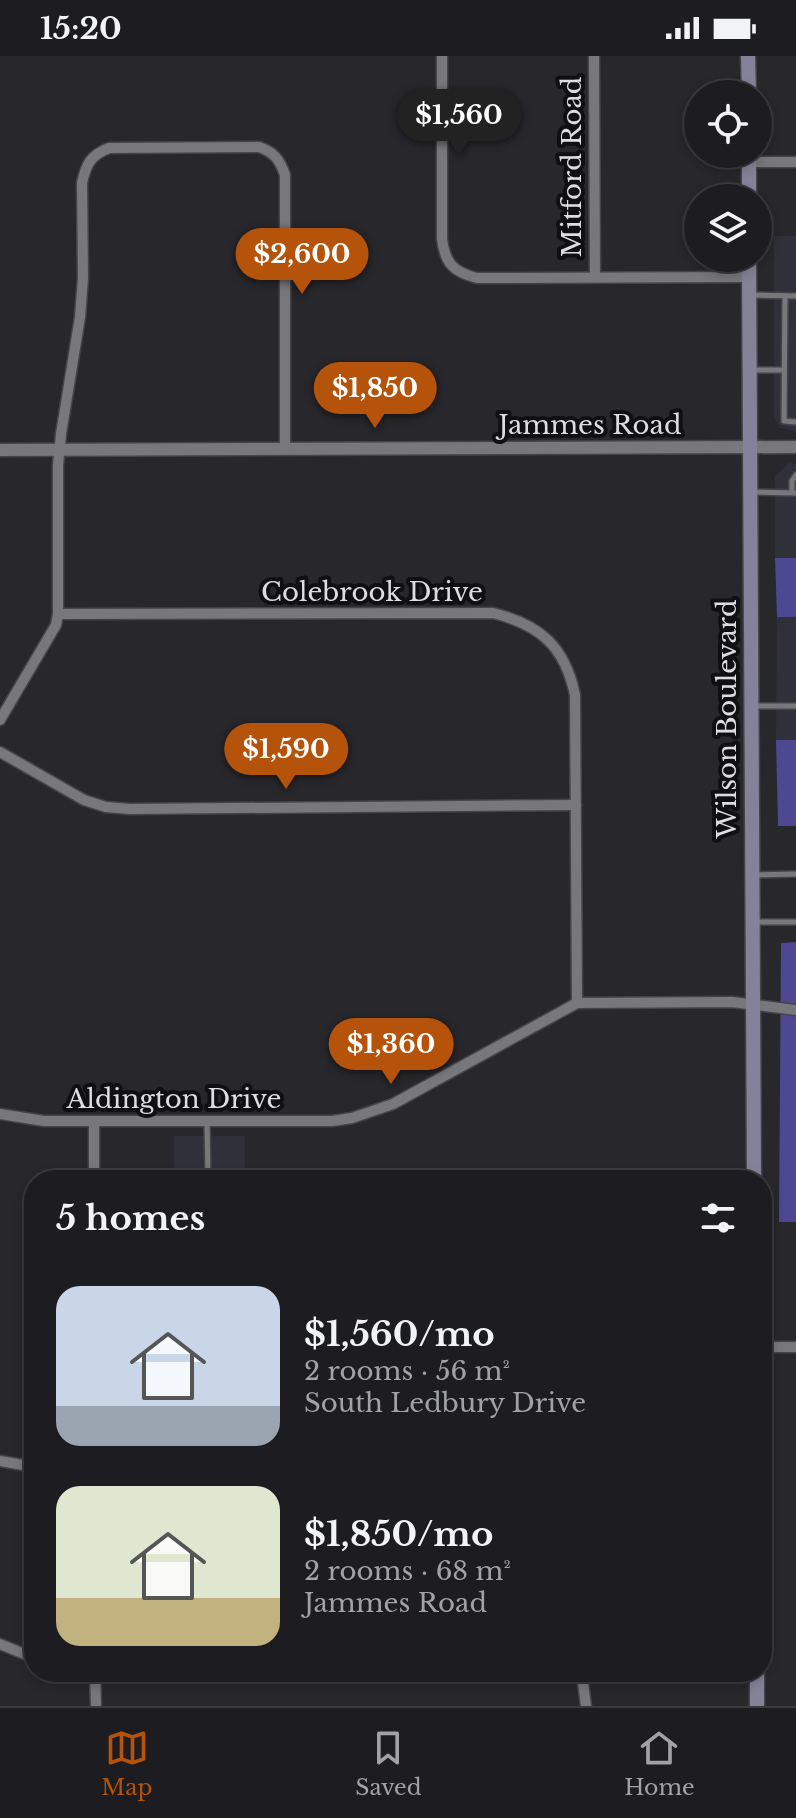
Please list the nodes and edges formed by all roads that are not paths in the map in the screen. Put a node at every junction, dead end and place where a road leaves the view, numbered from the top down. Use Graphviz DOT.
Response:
graph roads {
  1 [pos="442,56"];
  2 [pos="594,56"];
  3 [pos="748,56"];
  4 [pos="749,80"];
  5 [pos="772,160"];
  6 [pos="796,162"];
  7 [pos="749,272"];
  8 [pos="595,277"];
  9 [pos="749,277"];
  10 [pos="749,295"];
  11 [pos="785,296"];
  12 [pos="796,296"];
  13 [pos="749,370"];
  14 [pos="784,370"];
  15 [pos="796,422"];
  16 [pos="749,447"];
  17 [pos="796,447"];
  18 [pos="285,448"];
  19 [pos="0,450"];
  20 [pos="59,450"];
  21 [pos="796,475"];
  22 [pos="750,492"];
  23 [pos="794,492"];
  24 [pos="58,614"];
  25 [pos="751,706"];
  26 [pos="796,706"];
  27 [pos="0,720"];
  28 [pos="0,752"];
  29 [pos="576,805"];
  30 [pos="796,874"];
  31 [pos="752,875"];
  32 [pos="753,922"];
  33 [pos="796,922"];
  34 [pos="577,1003"];
  35 [pos="753,1005"];
  36 [pos="796,1010"];
  37 [pos="0,1114"];
  38 [pos="94,1121"];
  39 [pos="207,1121"];
  40 [pos="94,1170"];
  41 [pos="208,1170"];
  42 [pos="754,1170"];
  43 [pos="772,1347"];
  44 [pos="796,1347"];
  45 [pos="0,1461"];
  46 [pos="24,1465"];
  47 [pos="0,1644"];
  48 [pos="24,1654"];
  49 [pos="95,1682"];
  50 [pos="582,1682"];
  51 [pos="757,1682"];
  52 [pos="96,1706"];
  53 [pos="586,1706"];
  54 [pos="757,1706"];
  1 -- 8 [label="street"];
  2 -- 8 [label="street, Mitford Road"];
  3 -- 4 [label="main road"];
  5 -- 6 [label="street"];
  7 -- 9 [label="main road, Wilson Boulevard"];
  8 -- 9 [label="street"];
  9 -- 10 [label="main road, Wilson Boulevard"];
  10 -- 11 [label="lane"];
  10 -- 13 [label="main road, Wilson Boulevard"];
  11 -- 12 [label="lane"];
  11 -- 14 [label="lane"];
  13 -- 14 [label="lane"];
  13 -- 16 [label="main road, Wilson Boulevard"];
  14 -- 15 [label="lane"];
  16 -- 17 [label="street, Jammes Road"];
  16 -- 18 [label="street, Jammes Road"];
  16 -- 22 [label="main road, Wilson Boulevard"];
  18 -- 20 [label="street, Jammes Road"];
  18 -- 20 [label="street"];
  19 -- 20 [label="street, Jammes Road"];
  20 -- 24 [label="street"];
  21 -- 23 [label="lane"];
  22 -- 23 [label="lane"];
  22 -- 25 [label="main road, Wilson Boulevard"];
  24 -- 27 [label="street"];
  24 -- 29 [label="street, Colebrook Drive"];
  25 -- 26 [label="lane"];
  25 -- 31 [label="main road, Wilson Boulevard"];
  28 -- 29 [label="street"];
  29 -- 34 [label="street, Colebrook Drive"];
  30 -- 31 [label="lane"];
  31 -- 32 [label="main road, Wilson Boulevard"];
  32 -- 33 [label="lane"];
  32 -- 35 [label="main road, Wilson Boulevard"];
  34 -- 35 [label="street, Aldington Drive"];
  34 -- 39 [label="street, Aldington Drive"];
  35 -- 36 [label="street, Aldington Drive"];
  35 -- 42 [label="main road, Wilson Boulevard"];
  37 -- 38 [label="street, Aldington Drive"];
  38 -- 39 [label="street, Aldington Drive"];
  38 -- 40 [label="street"];
  39 -- 41 [label="lane"];
  43 -- 44 [label="street"];
  45 -- 46 [label="street"];
  47 -- 48 [label="street"];
  49 -- 52 [label="street"];
  50 -- 53 [label="street"];
  51 -- 54 [label="main road"];
}
